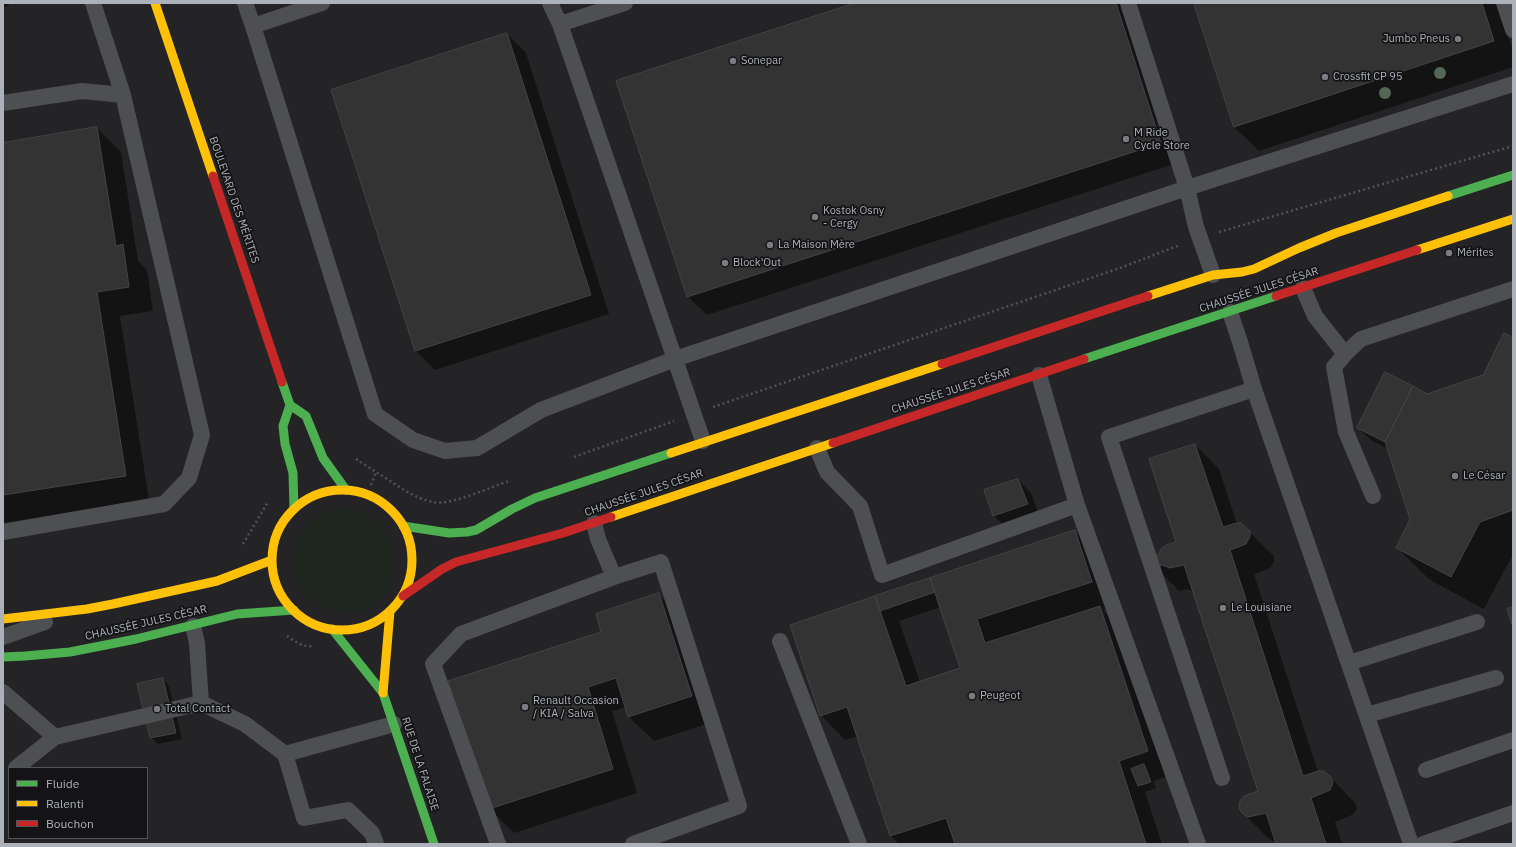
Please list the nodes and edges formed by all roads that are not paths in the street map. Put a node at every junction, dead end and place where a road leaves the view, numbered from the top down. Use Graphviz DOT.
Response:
graph roads {
  1 [pos="93,3"];
  2 [pos="155,3"];
  3 [pos="245,3"];
  4 [pos="322,3"];
  5 [pos="550,3"];
  6 [pos="625,3"];
  7 [pos="1128,3"];
  8 [pos="1504,3"];
  9 [pos="560,24"];
  10 [pos="253,26"];
  11 [pos="1513,30"];
  12 [pos="1513,84"];
  13 [pos="123,95"];
  14 [pos="3,103"];
  15 [pos="1513,175"];
  16 [pos="1187,188"];
  17 [pos="1513,219"];
  18 [pos="1213,275"];
  19 [pos="1303,288"];
  20 [pos="1513,289"];
  21 [pos="1230,312"];
  22 [pos="1345,354"];
  23 [pos="675,359"];
  24 [pos="1039,375"];
  25 [pos="1254,389"];
  26 [pos="290,405"];
  27 [pos="703,441"];
  28 [pos="817,448"];
  29 [pos="346,490"];
  30 [pos="1373,496"];
  31 [pos="1077,505"];
  32 [pos="294,509"];
  33 [pos="594,523"];
  34 [pos="403,526"];
  35 [pos="3,532"];
  36 [pos="272,560"];
  37 [pos="614,577"];
  38 [pos="403,596"];
  39 [pos="87,609"];
  40 [pos="294,610"];
  41 [pos="390,611"];
  42 [pos="3,619"];
  43 [pos="1478,622"];
  44 [pos="193,626"];
  45 [pos="332,629"];
  46 [pos="3,637"];
  47 [pos="780,641"];
  48 [pos="3,658"];
  49 [pos="1349,663"];
  50 [pos="1496,678"];
  51 [pos="3,692"];
  52 [pos="383,692"];
  53 [pos="201,703"];
  54 [pos="1367,715"];
  55 [pos="394,724"];
  56 [pos="55,737"];
  57 [pos="1513,740"];
  58 [pos="285,754"];
  59 [pos="17,767"];
  60 [pos="1426,770"];
  61 [pos="1222,778"];
  62 [pos="1513,813"];
  63 [pos="376,844"];
  64 [pos="434,844"];
  65 [pos="498,844"];
  66 [pos="632,844"];
  67 [pos="859,844"];
  68 [pos="1198,844"];
  69 [pos="1411,844"];
  70 [pos="1423,844"];
  1 -- 13 [label="lane"];
  2 -- 26 [label="main road, BOULEVARD DES MÉRITES"];
  3 -- 10 [label="lane"];
  4 -- 10 [label="lane"];
  5 -- 9 [label="lane"];
  6 -- 9 [label="lane"];
  7 -- 16 [label="lane"];
  8 -- 11 [label="lane"];
  9 -- 23 [label="lane"];
  10 -- 23 [label="lane"];
  12 -- 16 [label="lane"];
  13 -- 14 [label="lane"];
  13 -- 35 [label="lane"];
  15 -- 18 [label="main road, CHAUSSÉE JULES CÉSAR"];
  16 -- 18 [label="lane"];
  16 -- 23 [label="lane"];
  17 -- 19 [label="main road, CHAUSSÉE JULES CÉSAR"];
  18 -- 27 [label="main road, CHAUSSÉE JULES CÉSAR"];
  19 -- 21 [label="main road, CHAUSSÉE JULES CÉSAR"];
  19 -- 22 [label="lane"];
  20 -- 22 [label="lane"];
  21 -- 24 [label="main road, CHAUSSÉE JULES CÉSAR"];
  21 -- 25 [label="lane"];
  22 -- 30 [label="lane"];
  23 -- 27 [label="lane"];
  24 -- 28 [label="main road, CHAUSSÉE JULES CÉSAR"];
  24 -- 31 [label="lane"];
  25 -- 49 [label="lane"];
  25 -- 61 [label="lane"];
  26 -- 29 [label="main road"];
  26 -- 32 [label="main road"];
  27 -- 34 [label="main road, CHAUSSÉE JULES CÉSAR"];
  28 -- 31 [label="lane"];
  28 -- 33 [label="main road, CHAUSSÉE JULES CÉSAR"];
  29 -- 32 [label="main road"];
  29 -- 34 [label="main road"];
  31 -- 68 [label="lane"];
  32 -- 36 [label="main road"];
  33 -- 37 [label="lane"];
  33 -- 38 [label="main road, CHAUSSÉE JULES CÉSAR"];
  34 -- 38 [label="main road"];
  36 -- 39 [label="main road"];
  36 -- 40 [label="main road"];
  37 -- 65 [label="lane"];
  37 -- 66 [label="lane"];
  38 -- 41 [label="main road"];
  39 -- 42 [label="main road"];
  39 -- 46 [label="lane"];
  40 -- 44 [label="main road, CHAUSSÉE JULES CÈSAR"];
  40 -- 45 [label="main road"];
  41 -- 45 [label="main road"];
  41 -- 52 [label="main road, RUE DE LA FALAISE"];
  43 -- 49 [label="lane"];
  44 -- 48 [label="main road, CHAUSSÉE JULES CÈSAR"];
  44 -- 53 [label="lane"];
  45 -- 52 [label="main road, RUE DE LA FALAISE"];
  47 -- 67 [label="lane"];
  49 -- 54 [label="lane"];
  50 -- 54 [label="lane"];
  51 -- 56 [label="lane"];
  52 -- 55 [label="main road, RUE DE LA FALAISE"];
  53 -- 56 [label="lane"];
  53 -- 58 [label="lane"];
  54 -- 69 [label="lane"];
  55 -- 58 [label="lane"];
  55 -- 64 [label="main road, RUE DE LA FALAISE"];
  56 -- 59 [label="lane"];
  57 -- 60 [label="lane"];
  58 -- 63 [label="lane"];
  62 -- 70 [label="lane"];
}
